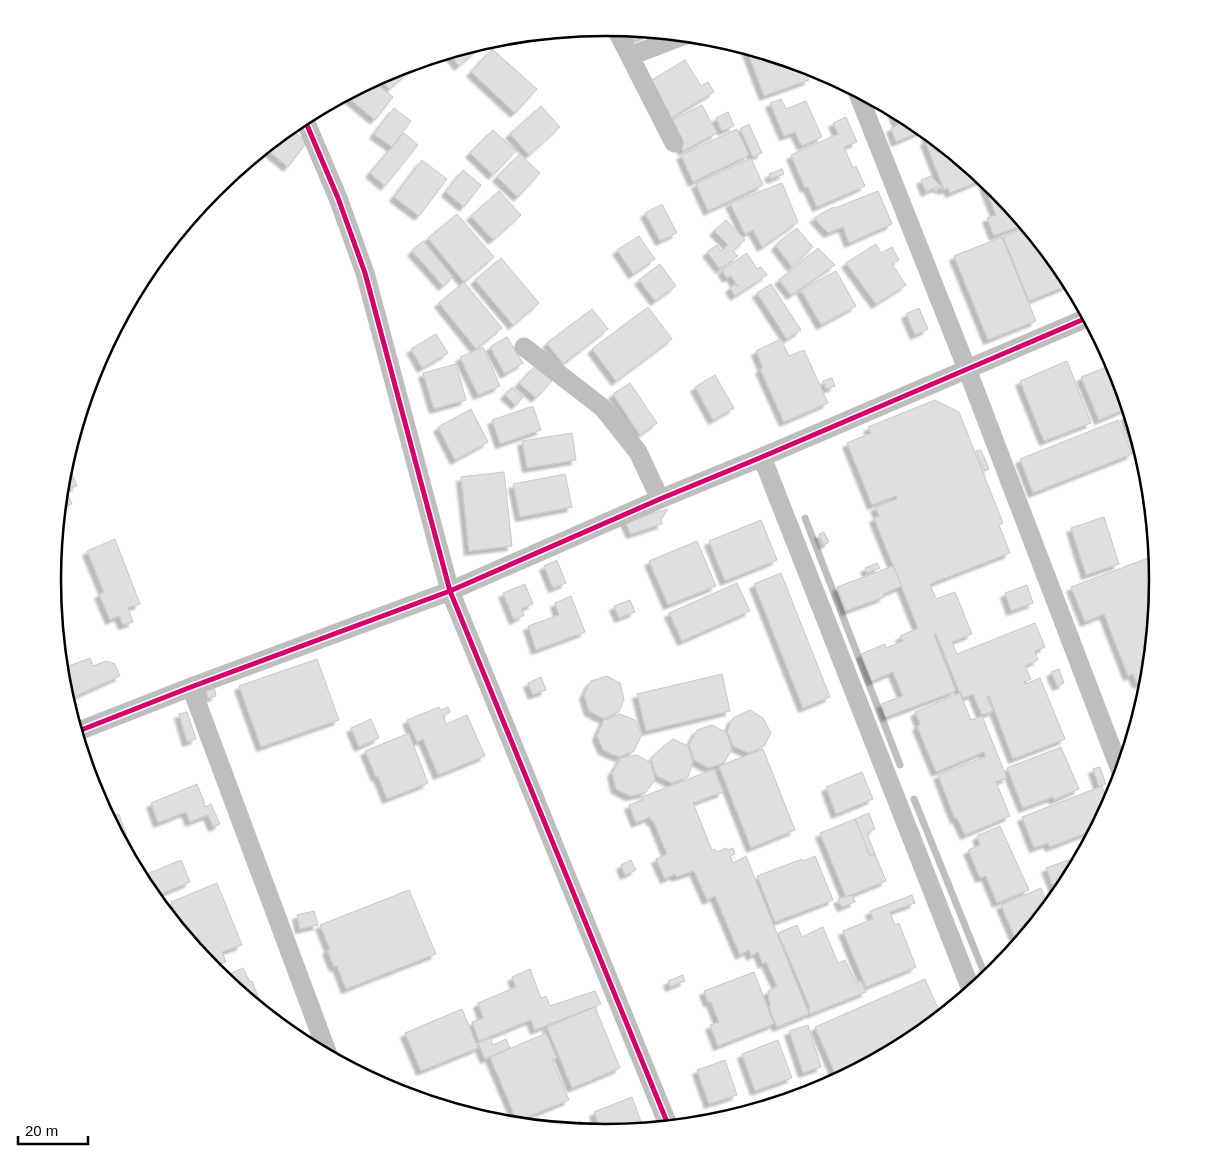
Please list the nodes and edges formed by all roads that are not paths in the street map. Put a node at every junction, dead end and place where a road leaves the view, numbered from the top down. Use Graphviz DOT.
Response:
graph roads {
  1 [pos="620,36"];
  2 [pos="671,40"];
  3 [pos="630,56"];
  4 [pos="860,100"];
  5 [pos="307,125"];
  6 [pos="674,143"];
  7 [pos="1083,320"];
  8 [pos="524,347"];
  9 [pos="967,369"];
  10 [pos="762,457"];
  11 [pos="660,499"];
  12 [pos="450,591"];
  13 [pos="191,687"];
  14 [pos="82,729"];
  15 [pos="1118,764"];
  16 [pos="969,985"];
  17 [pos="326,1047"];
  18 [pos="667,1121"];
  1 -- 3 [label="street"];
  2 -- 3 [label="street"];
  3 -- 6 [label="street"];
  4 -- 9 [label="street"];
  5 -- 12 [label="street"];
  7 -- 9 [label="street"];
  8 -- 11 [label="street"];
  9 -- 10 [label="street"];
  9 -- 15 [label="street"];
  10 -- 11 [label="street"];
  10 -- 16 [label="street"];
  11 -- 12 [label="street"];
  12 -- 13 [label="street"];
  12 -- 18 [label="street"];
  13 -- 14 [label="street"];
  13 -- 17 [label="street"];
}
